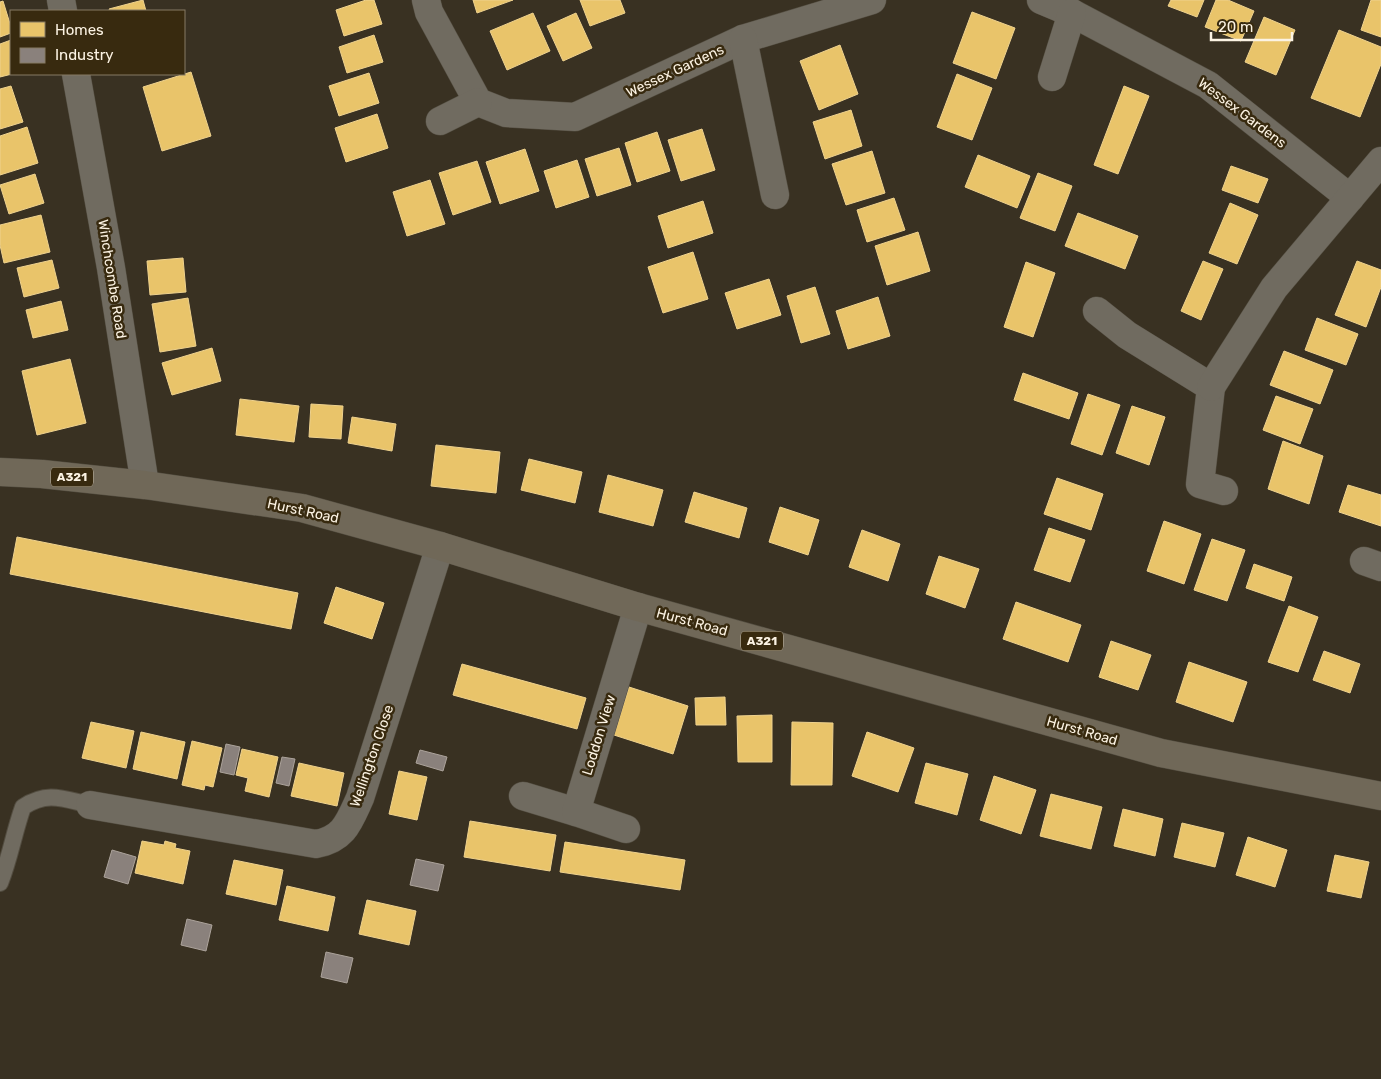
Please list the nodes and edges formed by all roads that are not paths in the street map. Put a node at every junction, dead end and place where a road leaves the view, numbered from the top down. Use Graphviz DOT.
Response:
graph roads {
  1 [pos="426,0"];
  2 [pos="872,0"];
  3 [pos="1041,0"];
  4 [pos="1072,13"];
  5 [pos="743,39"];
  6 [pos="76,75"];
  7 [pos="1052,77"];
  8 [pos="478,102"];
  9 [pos="440,121"];
  10 [pos="1381,161"];
  11 [pos="775,195"];
  12 [pos="1350,198"];
  13 [pos="1097,311"];
  14 [pos="1211,387"];
  15 [pos="0,472"];
  16 [pos="145,485"];
  17 [pos="1224,491"];
  18 [pos="440,546"];
  19 [pos="638,607"];
  20 [pos="523,796"];
  21 [pos="1381,796"];
  22 [pos="90,805"];
  23 [pos="576,812"];
  24 [pos="626,829"];
  25 [pos="0,883"];
  1 -- 8 [label="street"];
  2 -- 5 [label="street, Wessex Gardens"];
  3 -- 4 [label="street, Wessex Gardens"];
  4 -- 7 [label="street"];
  4 -- 12 [label="street, Wessex Gardens"];
  5 -- 8 [label="street, Wessex Gardens"];
  5 -- 11 [label="street"];
  6 -- 16 [label="street, Winchcombe Road"];
  8 -- 9 [label="street"];
  10 -- 12 [label="street"];
  12 -- 14 [label="street"];
  13 -- 14 [label="street"];
  14 -- 17 [label="street"];
  15 -- 16 [label="main road, Hurst Road / A321"];
  16 -- 18 [label="main road, Hurst Road / A321"];
  18 -- 19 [label="main road, Hurst Road / A321"];
  18 -- 22 [label="street, Wellington Close"];
  19 -- 21 [label="main road, Hurst Road / A321"];
  19 -- 23 [label="street, Loddon View"];
  20 -- 23 [label="street"];
  22 -- 25 [label="lane"];
  23 -- 24 [label="street"];
}
